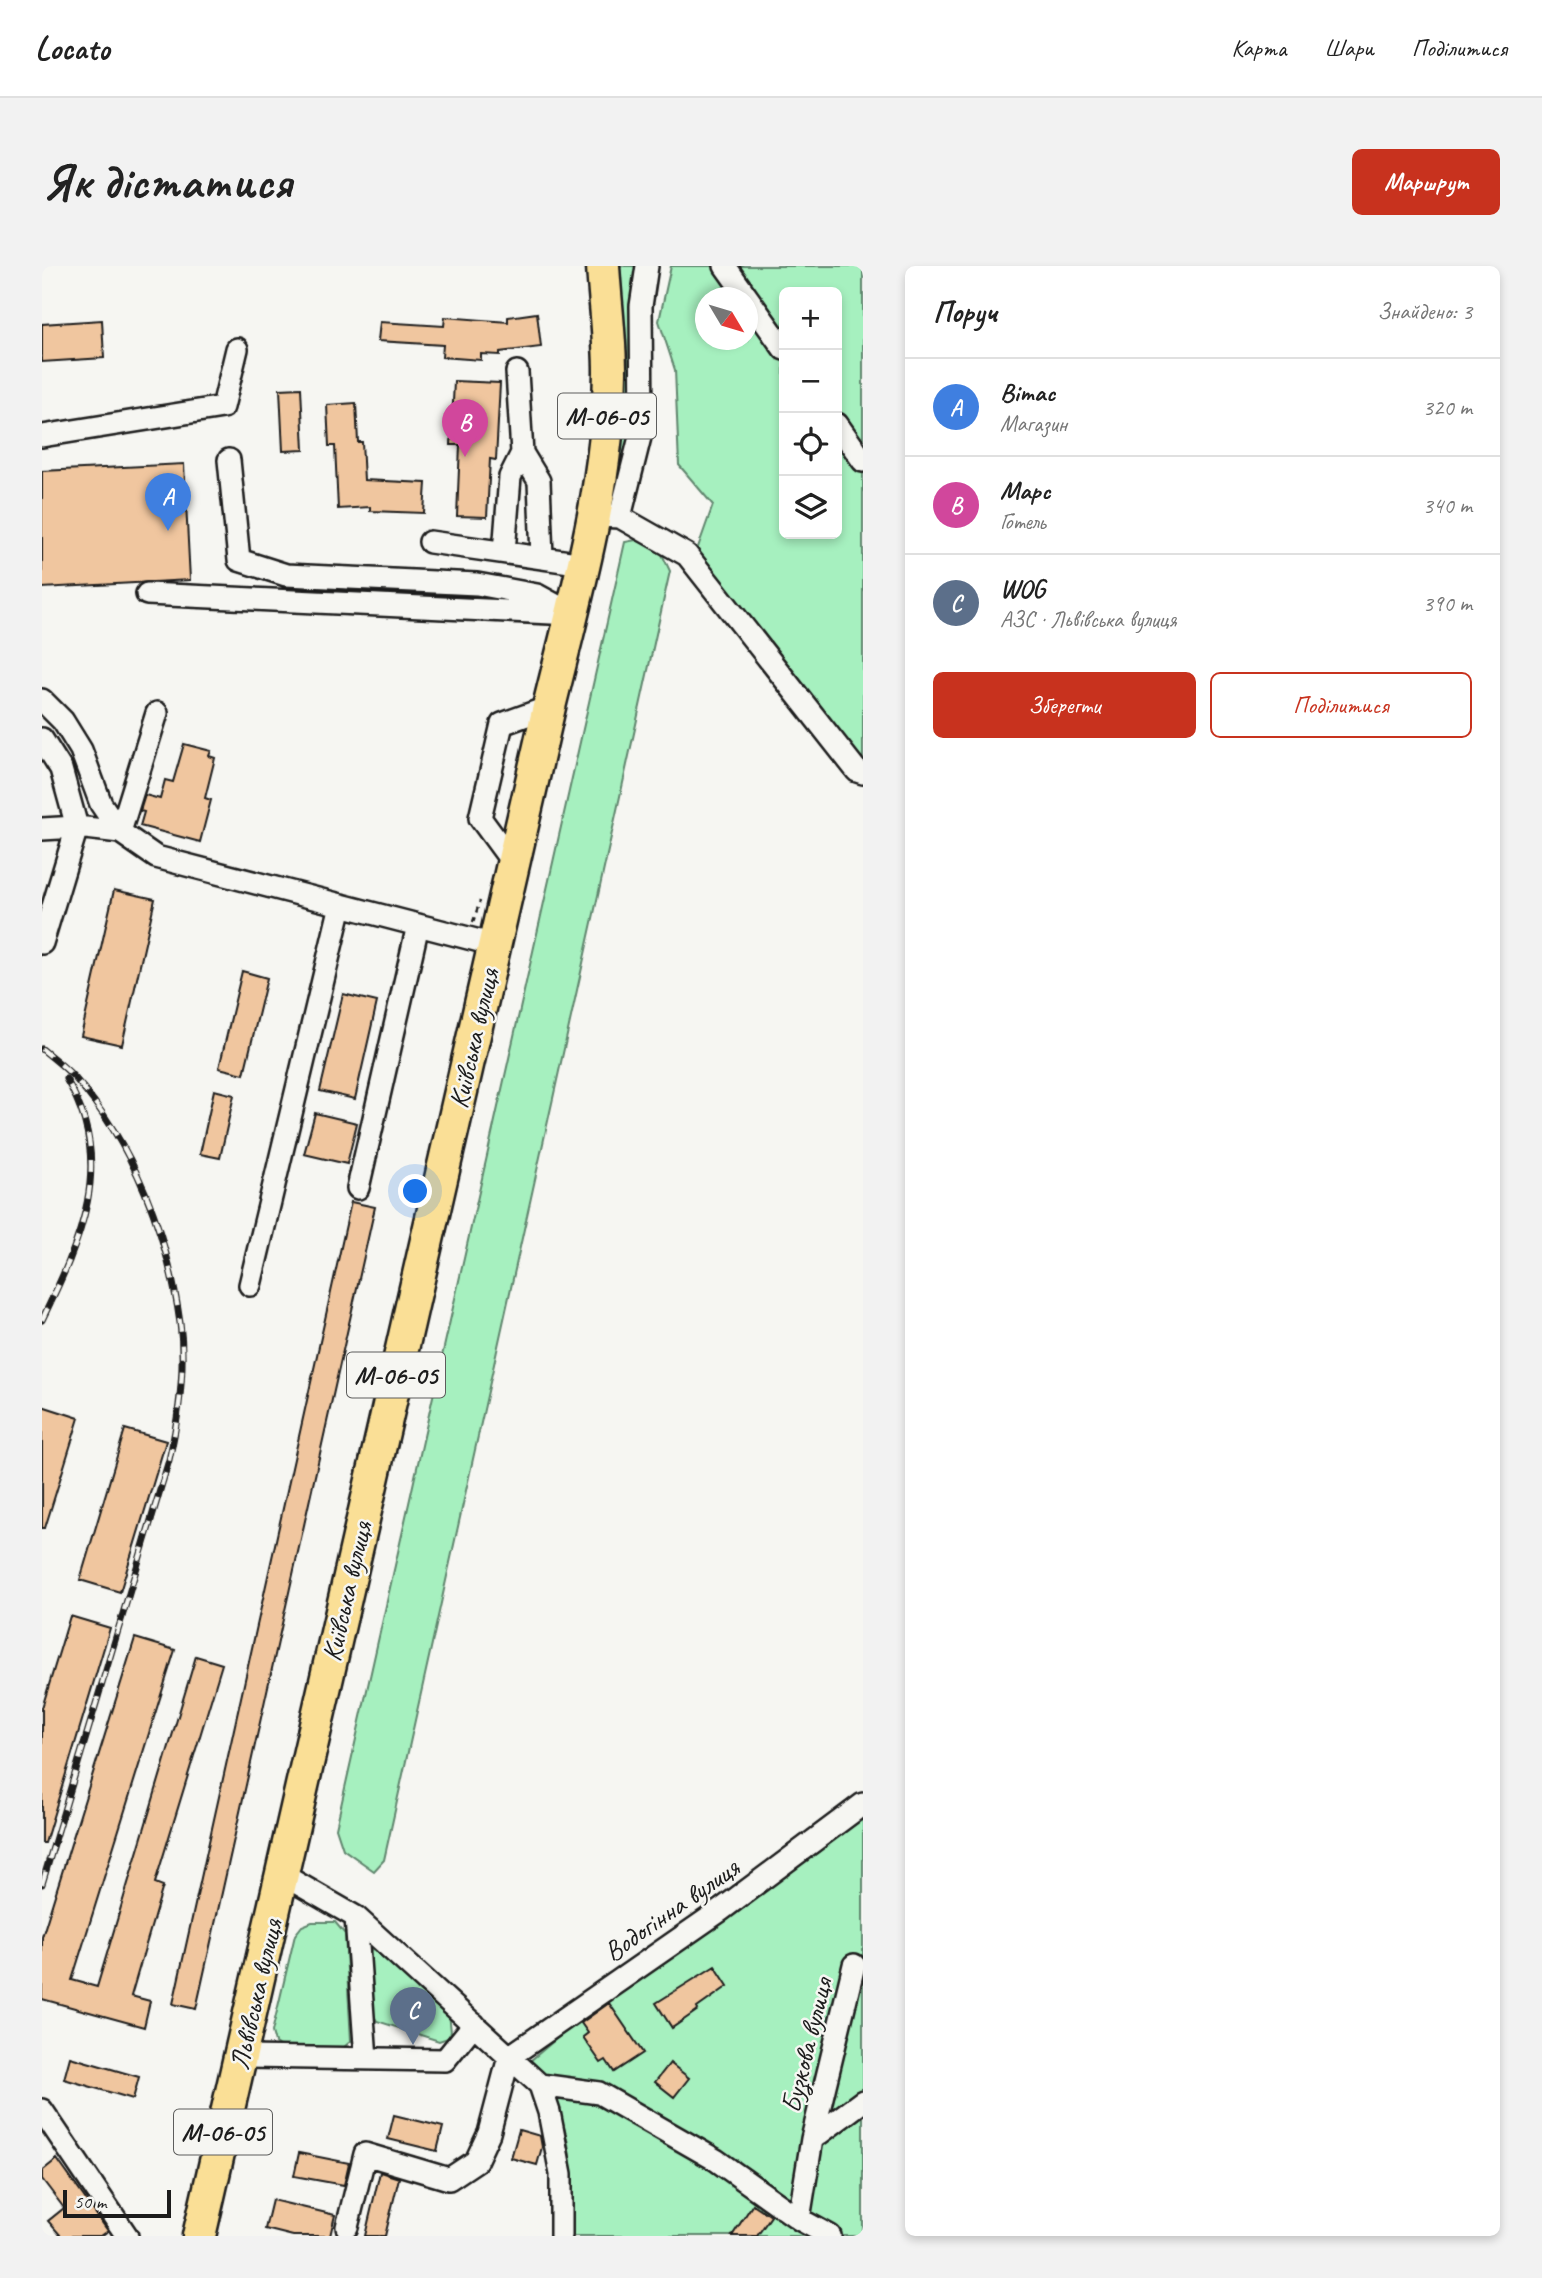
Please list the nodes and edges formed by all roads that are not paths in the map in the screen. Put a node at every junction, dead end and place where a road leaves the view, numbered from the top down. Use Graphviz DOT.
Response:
graph roads {
  1 [pos="603,266"];
  2 [pos="647,266"];
  3 [pos="725,266"];
  4 [pos="779,342"];
  5 [pos="237,349"];
  6 [pos="517,372"];
  7 [pos="842,431"];
  8 [pos="42,436"];
  9 [pos="522,453"];
  10 [pos="229,460"];
  11 [pos="863,461"];
  12 [pos="607,516"];
  13 [pos="430,542"];
  14 [pos="505,552"];
  15 [pos="542,557"];
  16 [pos="584,564"];
  17 [pos="147,594"];
  18 [pos="572,614"];
  19 [pos="42,699"];
  20 [pos="549,706"];
  21 [pos="157,713"];
  22 [pos="42,739"];
  23 [pos="863,773"];
  24 [pos="77,827"];
  25 [pos="42,829"];
  26 [pos="121,832"];
  27 [pos="513,863"];
  28 [pos="341,905"];
  29 [pos="418,925"];
  30 [pos="42,943"];
  31 [pos="495,945"];
  32 [pos="358,1188"];
  33 [pos="250,1285"];
  34 [pos="863,1804"];
  35 [pos="297,1805"];
  36 [pos="283,1875"];
  37 [pos="356,1917"];
  38 [pos="854,1965"];
  39 [pos="474,2024"];
  40 [pos="240,2057"];
  41 [pos="509,2057"];
  42 [pos="366,2059"];
  43 [pos="540,2085"];
  44 [pos="863,2101"];
  45 [pos="42,2110"];
  46 [pos="812,2139"];
  47 [pos="799,2219"];
  48 [pos="347,2227"];
  49 [pos="127,2236"];
  50 [pos="199,2236"];
  51 [pos="561,2236"];
  52 [pos="830,2236"];
  1 -- 12 [label="highway, Київська вулиця / М-06-05"];
  2 -- 12 [label="street"];
  3 -- 4 [label="street"];
  5 -- 8 [label="street"];
  6 -- 9 [label="street"];
  7 -- 11 [label="street"];
  9 -- 14 [label="street"];
  9 -- 15 [label="street"];
  10 -- 18 [label="street"];
  12 -- 16 [label="highway, Київська вулиця / М-06-05"];
  12 -- 23 [label="street"];
  13 -- 14 [label="street"];
  14 -- 15 [label="street"];
  15 -- 16 [label="street"];
  16 -- 18 [label="highway, Київська вулиця / М-06-05"];
  17 -- 18 [label="street"];
  18 -- 20 [label="highway, Київська вулиця / М-06-05"];
  19 -- 26 [label="street"];
  20 -- 27 [label="highway, Київська вулиця / М-06-05"];
  20 -- 27 [label="street"];
  21 -- 26 [label="street"];
  22 -- 24 [label="street"];
  24 -- 25 [label="street"];
  24 -- 26 [label="street"];
  24 -- 30 [label="street"];
  26 -- 28 [label="street"];
  27 -- 31 [label="highway, Київська вулиця / М-06-05"];
  28 -- 29 [label="street"];
  28 -- 33 [label="street"];
  29 -- 31 [label="street"];
  29 -- 32 [label="street"];
  31 -- 35 [label="highway, Київська вулиця / М-06-05"];
  34 -- 41 [label="street, Водогінна вулиця"];
  35 -- 36 [label="highway, Львівська вулиця / М-06-05"];
  36 -- 37 [label="street, Львівська вулиця"];
  36 -- 40 [label="highway, Львівська вулиця / М-06-05"];
  37 -- 39 [label="street, Львівська вулиця"];
  37 -- 42 [label="street"];
  38 -- 46 [label="street, Бузкова вулиця"];
  39 -- 41 [label="street, Львівська вулиця"];
  39 -- 42 [label="street"];
  40 -- 42 [label="street"];
  40 -- 50 [label="highway, Львівська вулиця / М-06-05"];
  41 -- 43 [label="street, Львівська вулиця"];
  41 -- 48 [label="street"];
  43 -- 47 [label="street"];
  43 -- 51 [label="street"];
  44 -- 46 [label="street"];
  45 -- 49 [label="street"];
  46 -- 47 [label="street, Бузкова вулиця"];
  47 -- 52 [label="street"];
}
